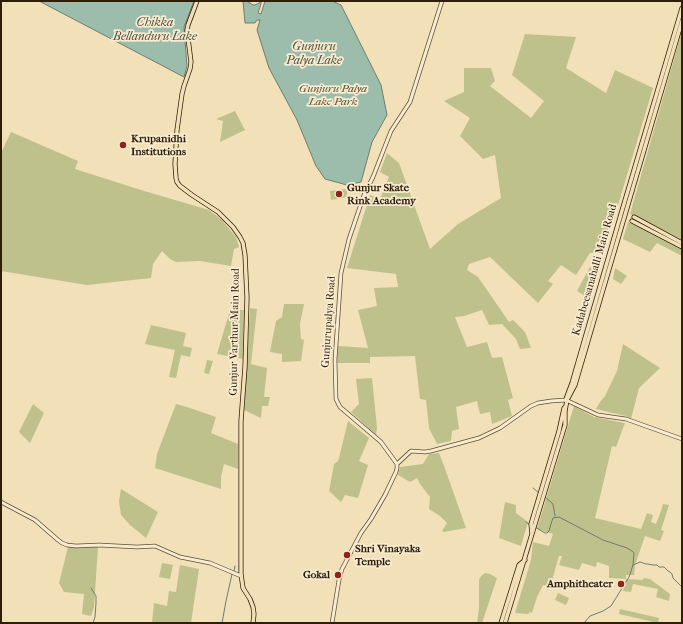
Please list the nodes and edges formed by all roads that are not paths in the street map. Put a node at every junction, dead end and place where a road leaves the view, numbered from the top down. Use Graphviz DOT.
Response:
graph roads {
  1 [pos="197,1"];
  2 [pos="442,1"];
  3 [pos="682,8"];
  4 [pos="682,21"];
  5 [pos="622,215"];
  6 [pos="682,242"];
  7 [pos="682,246"];
  8 [pos="567,400"];
  9 [pos="682,439"];
  10 [pos="397,464"];
  11 [pos="1,502"];
  12 [pos="525,560"];
  13 [pos="241,576"];
  14 [pos="253,623"];
  15 [pos="332,623"];
  16 [pos="501,623"];
  17 [pos="505,623"];
  1 -- 13 [label="main road, Gunjur Varthur Main Road"];
  2 -- 10 [label="street, Gunjurupalya Road"];
  3 -- 5 [label="main road, Kadabeesanahalli Main Road"];
  4 -- 5 [label="main road, Kadabeesanahalli Main Road"];
  5 -- 8 [label="main road, Kadabeesanahalli Main Road"];
  6 -- 7 [label="main road"];
  8 -- 9 [label="street"];
  8 -- 10 [label="street"];
  8 -- 12 [label="main road, Kadabeesanahalli Main Road"];
  10 -- 15 [label="street"];
  11 -- 13 [label="street"];
  12 -- 16 [label="main road, Kadabeesanahalli Main Road"];
  12 -- 17 [label="main road, Kadabeesanahalli Main Road"];
  13 -- 14 [label="main road, Gunjur Varthur Main Road"];
}
